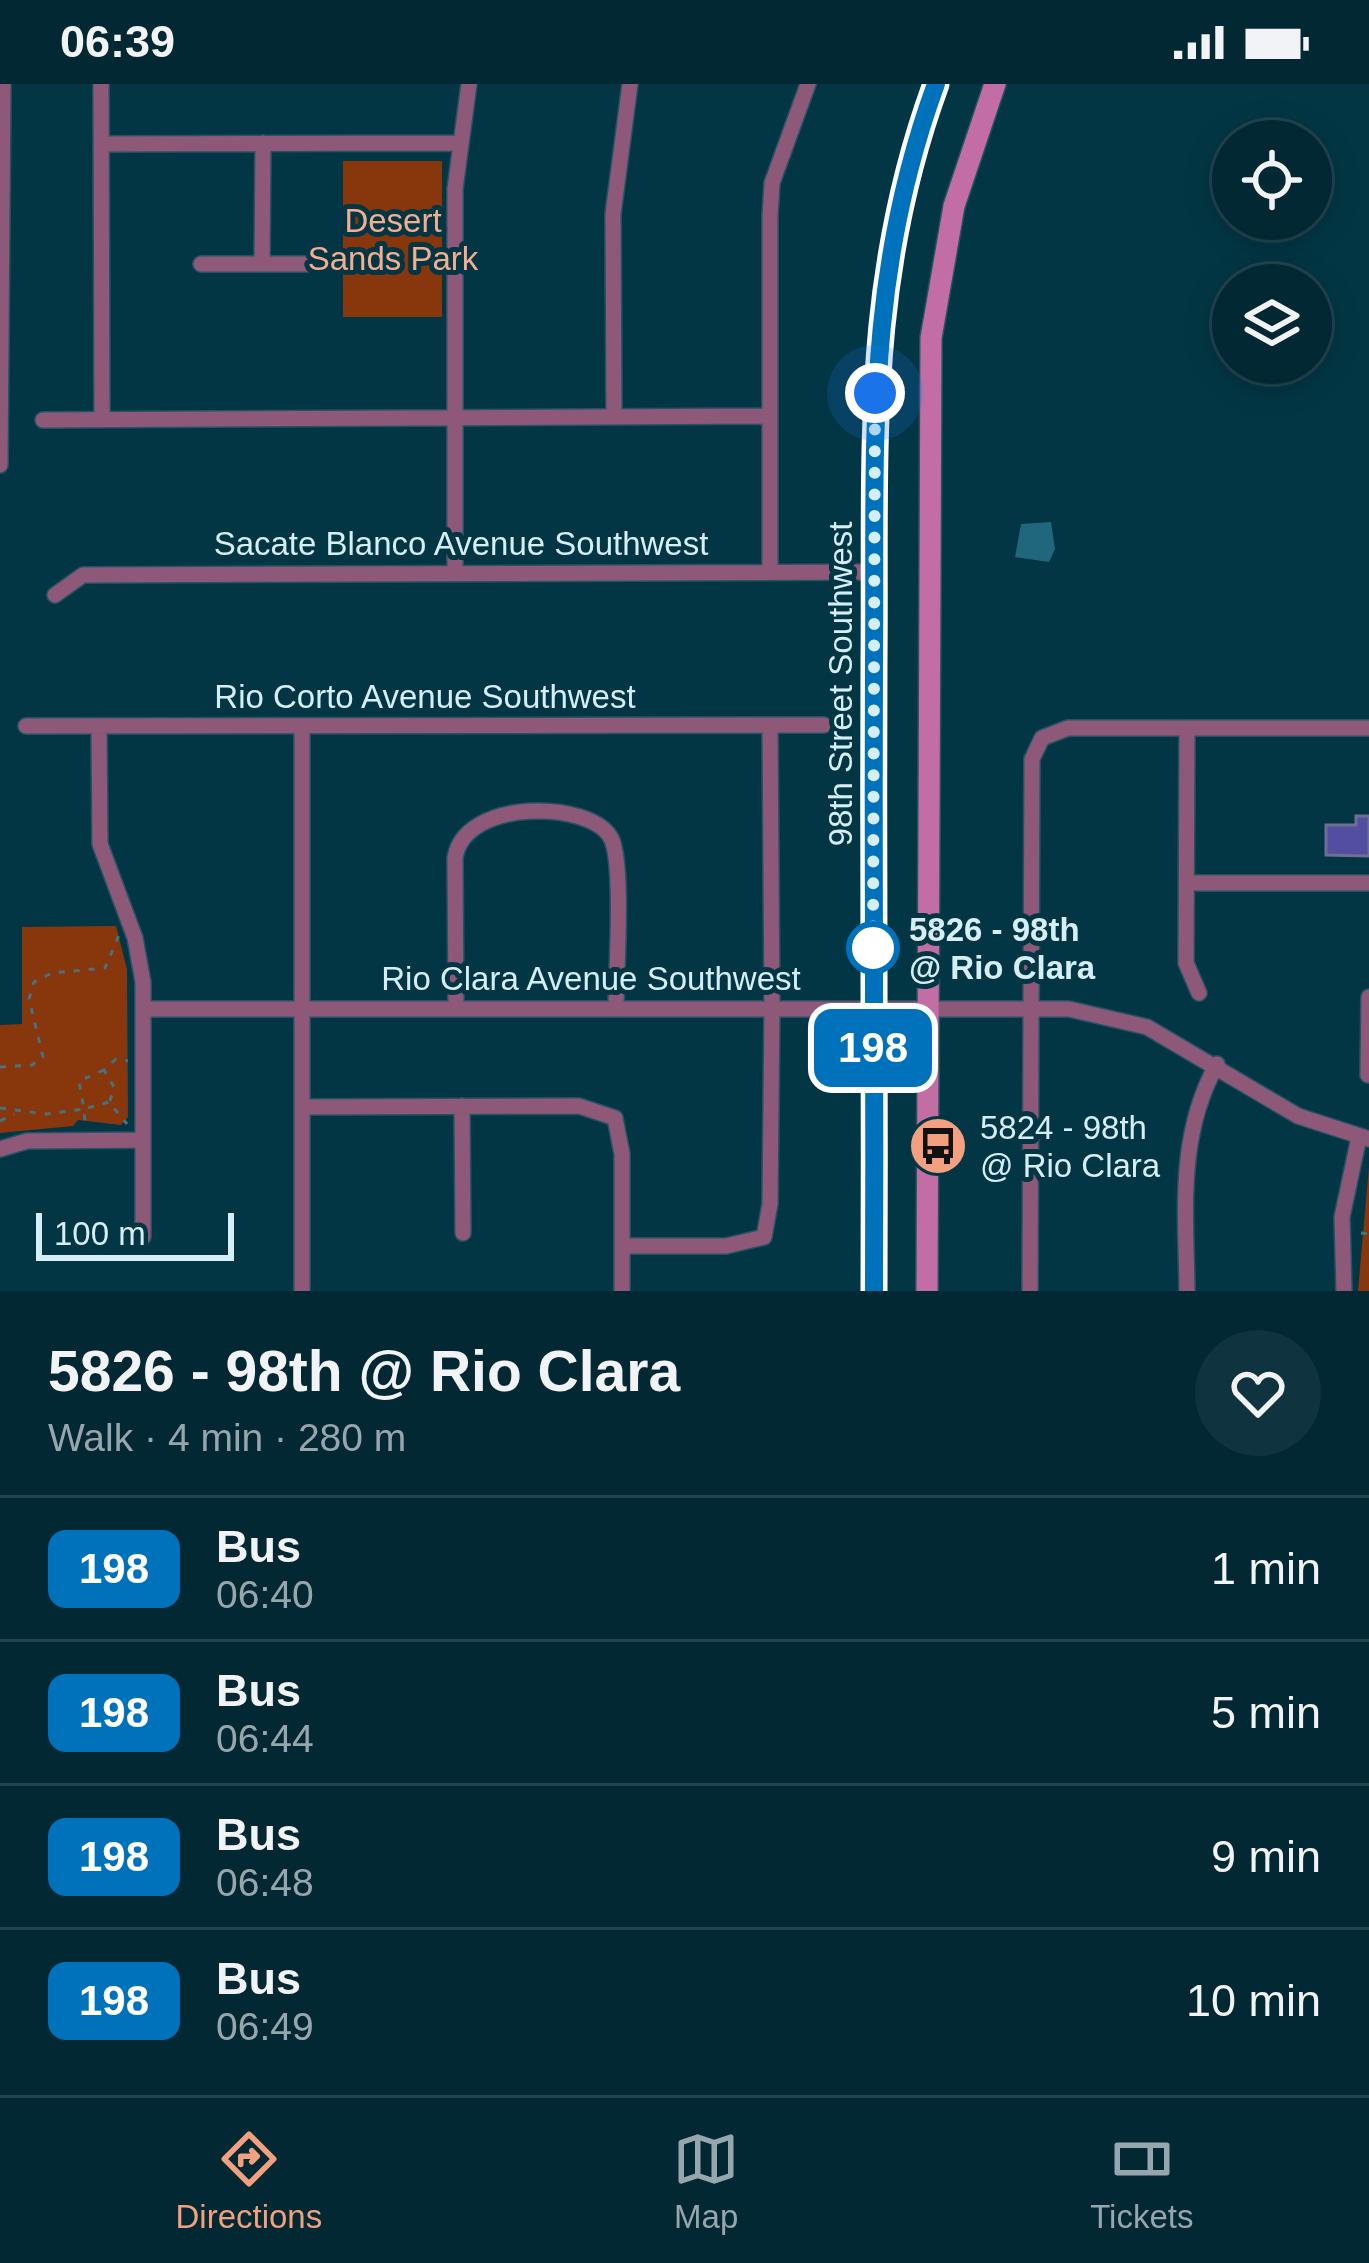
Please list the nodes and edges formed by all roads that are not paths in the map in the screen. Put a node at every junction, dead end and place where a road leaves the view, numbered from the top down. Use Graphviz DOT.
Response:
graph roads {
  1 [pos="2,84"];
  2 [pos="101,84"];
  3 [pos="469,84"];
  4 [pos="630,84"];
  5 [pos="808,84"];
  6 [pos="935,84"];
  7 [pos="994,84"];
  8 [pos="263,143"];
  9 [pos="460,143"];
  10 [pos="101,144"];
  11 [pos="201,264"];
  12 [pos="262,264"];
  13 [pos="323,264"];
  14 [pos="454,416"];
  15 [pos="769,416"];
  16 [pos="614,417"];
  17 [pos="43,420"];
  18 [pos="102,420"];
  19 [pos="0,464"];
  20 [pos="770,572"];
  21 [pos="874,572"];
  22 [pos="455,573"];
  23 [pos="55,595"];
  24 [pos="770,725"];
  25 [pos="824,725"];
  26 [pos="99,726"];
  27 [pos="302,726"];
  28 [pos="26,727"];
  29 [pos="1369,728"];
  30 [pos="1187,729"];
  31 [pos="1187,883"];
  32 [pos="1369,883"];
  33 [pos="1199,993"];
  34 [pos="1369,997"];
  35 [pos="772,1007"];
  36 [pos="873,1007"];
  37 [pos="927,1007"];
  38 [pos="1030,1007"];
  39 [pos="456,1008"];
  40 [pos="616,1008"];
  41 [pos="143,1009"];
  42 [pos="303,1009"];
  43 [pos="1369,1038"];
  44 [pos="1217,1064"];
  45 [pos="1368,1075"];
  46 [pos="462,1106"];
  47 [pos="302,1107"];
  48 [pos="1364,1138"];
  49 [pos="143,1140"];
  50 [pos="0,1149"];
  51 [pos="463,1234"];
  52 [pos="143,1237"];
  53 [pos="622,1246"];
  54 [pos="302,1291"];
  55 [pos="622,1291"];
  56 [pos="874,1291"];
  57 [pos="927,1291"];
  58 [pos="1030,1291"];
  59 [pos="1187,1291"];
  60 [pos="1344,1291"];
  1 -- 19 [label="street"];
  2 -- 10 [label="street"];
  3 -- 9 [label="street"];
  4 -- 16 [label="street"];
  5 -- 15 [label="street"];
  6 -- 21 [label="main road, 98th Street Southwest"];
  7 -- 37 [label="main road"];
  8 -- 9 [label="street"];
  8 -- 10 [label="street"];
  8 -- 12 [label="street"];
  9 -- 14 [label="street"];
  10 -- 18 [label="street"];
  11 -- 12 [label="street"];
  12 -- 13 [label="street"];
  14 -- 16 [label="street"];
  14 -- 18 [label="street"];
  14 -- 22 [label="street"];
  15 -- 16 [label="street"];
  15 -- 20 [label="street"];
  17 -- 18 [label="street"];
  20 -- 21 [label="street, Sacate Blanco Avenue Southwest"];
  20 -- 22 [label="street, Sacate Blanco Avenue Southwest"];
  21 -- 36 [label="main road, 98th Street Southwest"];
  22 -- 23 [label="street, Sacate Blanco Avenue Southwest"];
  24 -- 25 [label="street, Rio Corto Avenue Southwest"];
  24 -- 27 [label="street, Rio Corto Avenue Southwest"];
  24 -- 35 [label="street"];
  26 -- 27 [label="street, Rio Corto Avenue Southwest"];
  26 -- 28 [label="street, Rio Corto Avenue Southwest"];
  26 -- 41 [label="street"];
  27 -- 42 [label="street"];
  29 -- 30 [label="street"];
  30 -- 31 [label="street"];
  30 -- 38 [label="street"];
  31 -- 32 [label="street"];
  31 -- 33 [label="street"];
  34 -- 43 [label="street"];
  35 -- 36 [label="street, Rio Clara Avenue Southwest"];
  35 -- 40 [label="street, Rio Clara Avenue Southwest"];
  35 -- 53 [label="street"];
  36 -- 37 [label="street, Rio Clara Avenue Southwest"];
  36 -- 56 [label="main road, 98th Street Southwest"];
  37 -- 38 [label="street, Rio Clara Avenue Southwest"];
  37 -- 57 [label="main road"];
  38 -- 44 [label="street, Rio Clara Avenue Southwest"];
  38 -- 58 [label="street"];
  39 -- 40 [label="street, Rio Clara Avenue Southwest"];
  39 -- 40 [label="street"];
  39 -- 42 [label="street, Rio Clara Avenue Southwest"];
  41 -- 42 [label="street, Rio Clara Avenue Southwest"];
  41 -- 49 [label="street"];
  42 -- 47 [label="street"];
  43 -- 45 [label="street"];
  44 -- 48 [label="street, Rio Clara Avenue Southwest"];
  44 -- 59 [label="street"];
  46 -- 47 [label="street"];
  46 -- 51 [label="street"];
  46 -- 53 [label="street"];
  47 -- 54 [label="street"];
  48 -- 60 [label="street"];
  49 -- 50 [label="street"];
  49 -- 52 [label="street"];
  53 -- 55 [label="street"];
}
